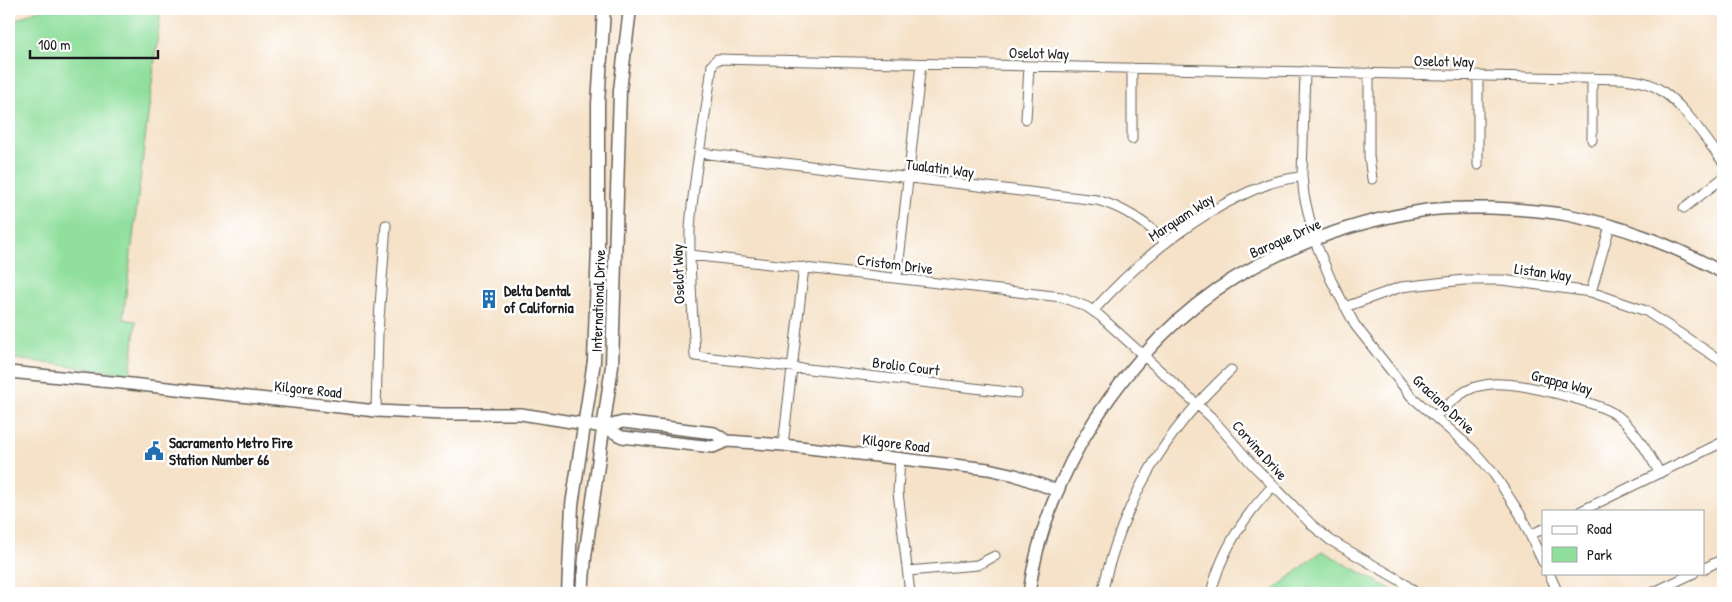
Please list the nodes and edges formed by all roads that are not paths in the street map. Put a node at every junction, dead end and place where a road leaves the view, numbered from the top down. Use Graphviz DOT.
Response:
graph roads {
  1 [pos="604,9"];
  2 [pos="630,9"];
  3 [pos="921,64"];
  4 [pos="1029,66"];
  5 [pos="1132,68"];
  6 [pos="1305,71"];
  7 [pos="1369,73"];
  8 [pos="1478,75"];
  9 [pos="1592,78"];
  10 [pos="1026,119"];
  11 [pos="1132,139"];
  12 [pos="1592,140"];
  13 [pos="700,153"];
  14 [pos="1723,162"];
  15 [pos="1478,165"];
  16 [pos="1302,176"];
  17 [pos="909,178"];
  18 [pos="1723,178"];
  19 [pos="1372,179"];
  20 [pos="1684,208"];
  21 [pos="386,225"];
  22 [pos="1610,226"];
  23 [pos="1314,239"];
  24 [pos="1165,242"];
  25 [pos="690,255"];
  26 [pos="804,267"];
  27 [pos="1723,273"];
  28 [pos="897,278"];
  29 [pos="1591,292"];
  30 [pos="1345,307"];
  31 [pos="1093,311"];
  32 [pos="1143,356"];
  33 [pos="1723,362"];
  34 [pos="792,367"];
  35 [pos="1231,370"];
  36 [pos="9,372"];
  37 [pos="1017,393"];
  38 [pos="1196,404"];
  39 [pos="376,411"];
  40 [pos="1435,416"];
  41 [pos="584,423"];
  42 [pos="604,427"];
  43 [pos="1723,442"];
  44 [pos="783,445"];
  45 [pos="900,458"];
  46 [pos="1660,473"];
  47 [pos="1273,486"];
  48 [pos="1058,491"];
  49 [pos="1583,510"];
  50 [pos="1542,529"];
  51 [pos="1530,535"];
  52 [pos="995,556"];
  53 [pos="1723,559"];
  54 [pos="1542,560"];
  55 [pos="1704,568"];
  56 [pos="908,571"];
  57 [pos="1549,574"];
  58 [pos="1693,574"];
  59 [pos="1672,589"];
  60 [pos="568,593"];
  61 [pos="582,593"];
  62 [pos="910,593"];
  63 [pos="1029,593"];
  64 [pos="1102,593"];
  65 [pos="1211,593"];
  66 [pos="1416,593"];
  67 [pos="1558,593"];
  68 [pos="1652,593"];
  1 -- 41 [label="main road, International Drive"];
  2 -- 42 [label="main road, International Drive"];
  3 -- 4 [label="street, Oselot Way"];
  3 -- 13 [label="street, Oselot Way"];
  3 -- 17 [label="street"];
  4 -- 5 [label="street, Oselot Way"];
  4 -- 10 [label="street"];
  5 -- 6 [label="street, Oselot Way"];
  5 -- 11 [label="street"];
  6 -- 7 [label="street, Oselot Way"];
  6 -- 16 [label="street, Graciano Drive"];
  7 -- 8 [label="street, Oselot Way"];
  7 -- 19 [label="street"];
  8 -- 9 [label="street, Oselot Way"];
  8 -- 15 [label="street"];
  9 -- 12 [label="street"];
  9 -- 14 [label="street, Oselot Way"];
  13 -- 17 [label="street, Tualatin Way"];
  13 -- 25 [label="street, Oselot Way"];
  16 -- 23 [label="street, Graciano Drive"];
  16 -- 24 [label="street, Marquam Way"];
  17 -- 24 [label="street, Tualatin Way"];
  17 -- 28 [label="street"];
  18 -- 20 [label="street"];
  21 -- 39 [label="street"];
  22 -- 23 [label="street, Baroque Drive"];
  22 -- 27 [label="street, Baroque Drive"];
  22 -- 29 [label="street"];
  23 -- 30 [label="street, Graciano Drive"];
  23 -- 32 [label="street, Baroque Drive"];
  24 -- 31 [label="street, Marquam Way"];
  25 -- 26 [label="street, Cristom Drive"];
  25 -- 34 [label="street, Oselot Way"];
  26 -- 28 [label="street, Cristom Drive"];
  26 -- 34 [label="street"];
  28 -- 31 [label="street, Cristom Drive"];
  29 -- 30 [label="street, Listan Way"];
  29 -- 33 [label="street, Listan Way"];
  30 -- 40 [label="street, Graciano Drive"];
  31 -- 32 [label="street, Corvina Drive"];
  32 -- 38 [label="street, Corvina Drive"];
  32 -- 48 [label="street, Baroque Drive"];
  34 -- 37 [label="street, Brolio Court"];
  34 -- 44 [label="street"];
  35 -- 38 [label="street"];
  36 -- 39 [label="street, Kilgore Road"];
  38 -- 47 [label="street, Corvina Drive"];
  38 -- 64 [label="street"];
  39 -- 41 [label="street, Kilgore Road"];
  40 -- 46 [label="street, Grappa Way"];
  40 -- 51 [label="street, Graciano Drive"];
  41 -- 42 [label="street, Kilgore Road"];
  41 -- 60 [label="main road, International Drive"];
  42 -- 44 [label="street, Kilgore Road"];
  42 -- 61 [label="main road, International Drive"];
  43 -- 46 [label="street"];
  44 -- 45 [label="street, Kilgore Road"];
  45 -- 48 [label="street, Kilgore Road"];
  45 -- 56 [label="street"];
  46 -- 49 [label="street"];
  47 -- 65 [label="street"];
  47 -- 66 [label="street, Corvina Drive"];
  48 -- 63 [label="street, Baroque Drive"];
  50 -- 51 [label="street"];
  51 -- 54 [label="street, Graciano Drive"];
  52 -- 56 [label="street"];
  53 -- 55 [label="street"];
  56 -- 62 [label="street"];
  57 -- 67 [label="street"];
  58 -- 59 [label="street"];
  59 -- 68 [label="street"];
}
